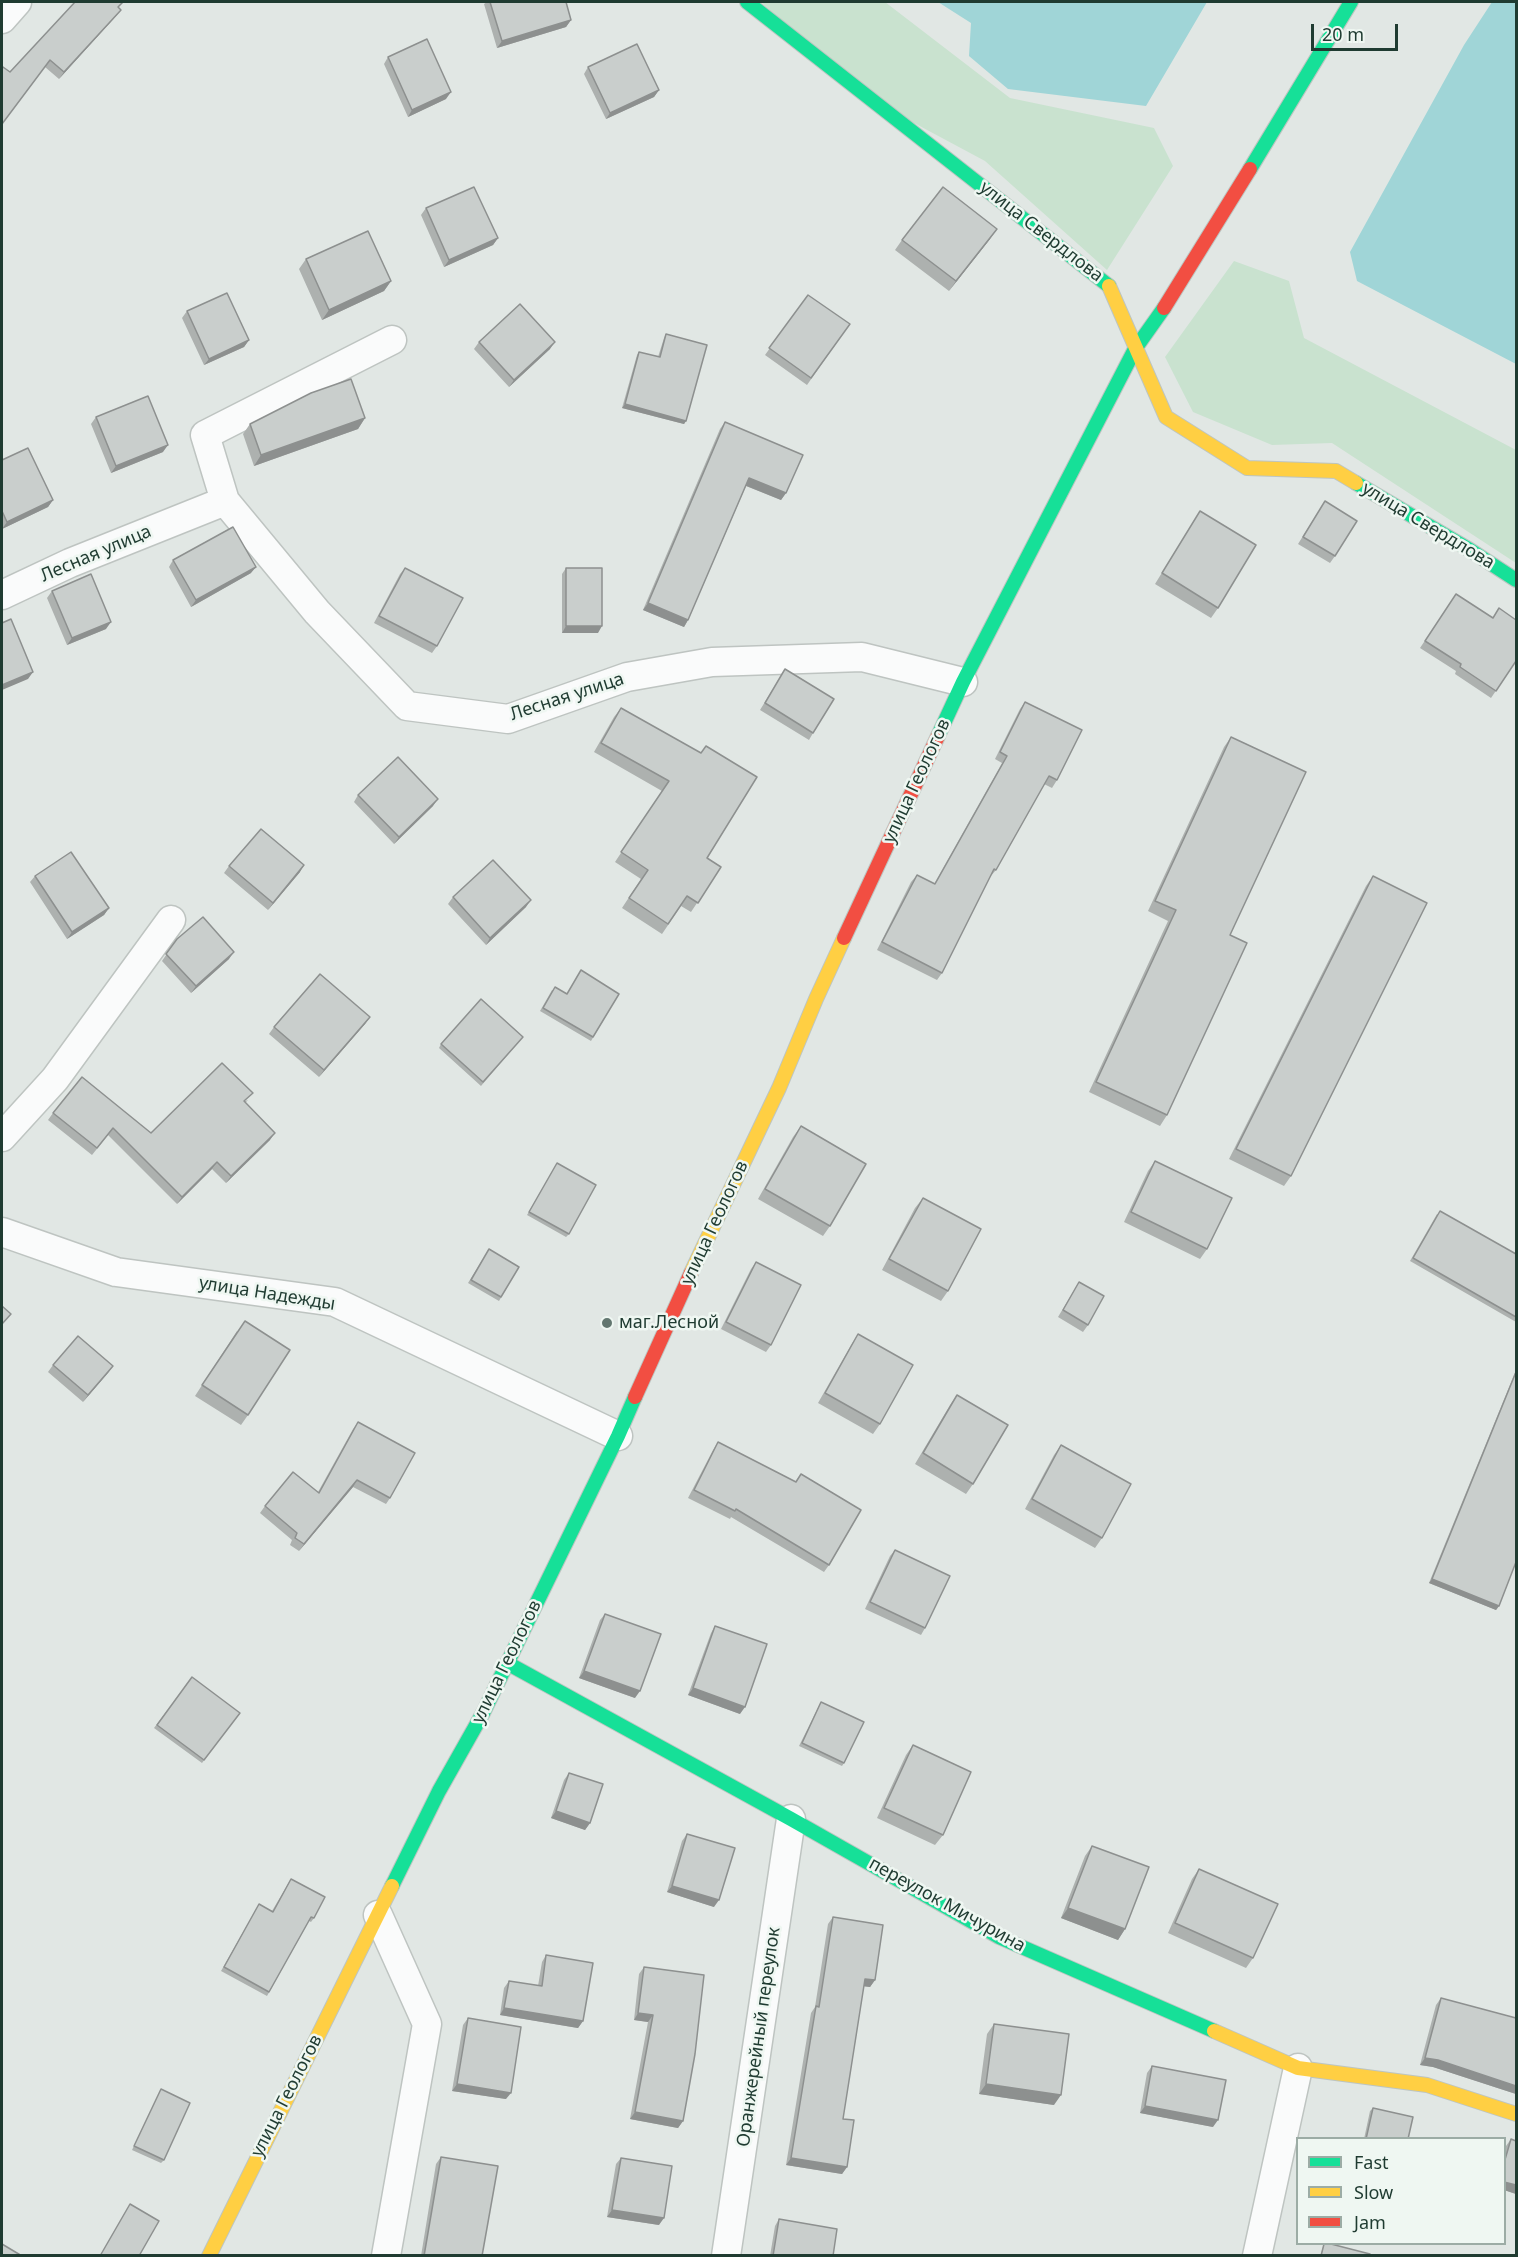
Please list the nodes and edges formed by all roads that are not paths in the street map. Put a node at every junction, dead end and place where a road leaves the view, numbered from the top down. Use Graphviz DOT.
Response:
graph roads {
  1 [pos="17,2"];
  2 [pos="747,2"];
  3 [pos="1351,2"];
  4 [pos="2,19"];
  5 [pos="392,340"];
  6 [pos="1134,349"];
  7 [pos="225,501"];
  8 [pos="1516,580"];
  9 [pos="2,595"];
  10 [pos="963,682"];
  11 [pos="171,920"];
  12 [pos="2,1137"];
  13 [pos="2,1232"];
  14 [pos="618,1436"];
  15 [pos="507,1663"];
  16 [pos="792,1819"];
  17 [pos="378,1915"];
  18 [pos="1298,2068"];
  19 [pos="1516,2114"];
  20 [pos="209,2256"];
  21 [pos="386,2256"];
  22 [pos="726,2256"];
  23 [pos="1257,2256"];
  1 -- 4 [label="street"];
  2 -- 6 [label="street, улица Свердлова"];
  3 -- 6 [label="street, улица Геологов"];
  5 -- 7 [label="street, Лесная улица"];
  6 -- 8 [label="street, улица Свердлова"];
  6 -- 10 [label="street, улица Геологов"];
  7 -- 9 [label="street, Лесная улица"];
  7 -- 10 [label="street, Лесная улица"];
  10 -- 14 [label="street, улица Геологов"];
  11 -- 12 [label="street"];
  13 -- 14 [label="street, улица Надежды"];
  14 -- 15 [label="street, улица Геологов"];
  15 -- 16 [label="street, переулок Мичурина"];
  15 -- 17 [label="street, улица Геологов"];
  16 -- 18 [label="street, переулок Мичурина"];
  16 -- 22 [label="street, Оранжерейный переулок"];
  17 -- 20 [label="street, улица Геологов"];
  17 -- 21 [label="street"];
  18 -- 19 [label="street, переулок Мичурина"];
  18 -- 23 [label="street"];
}
